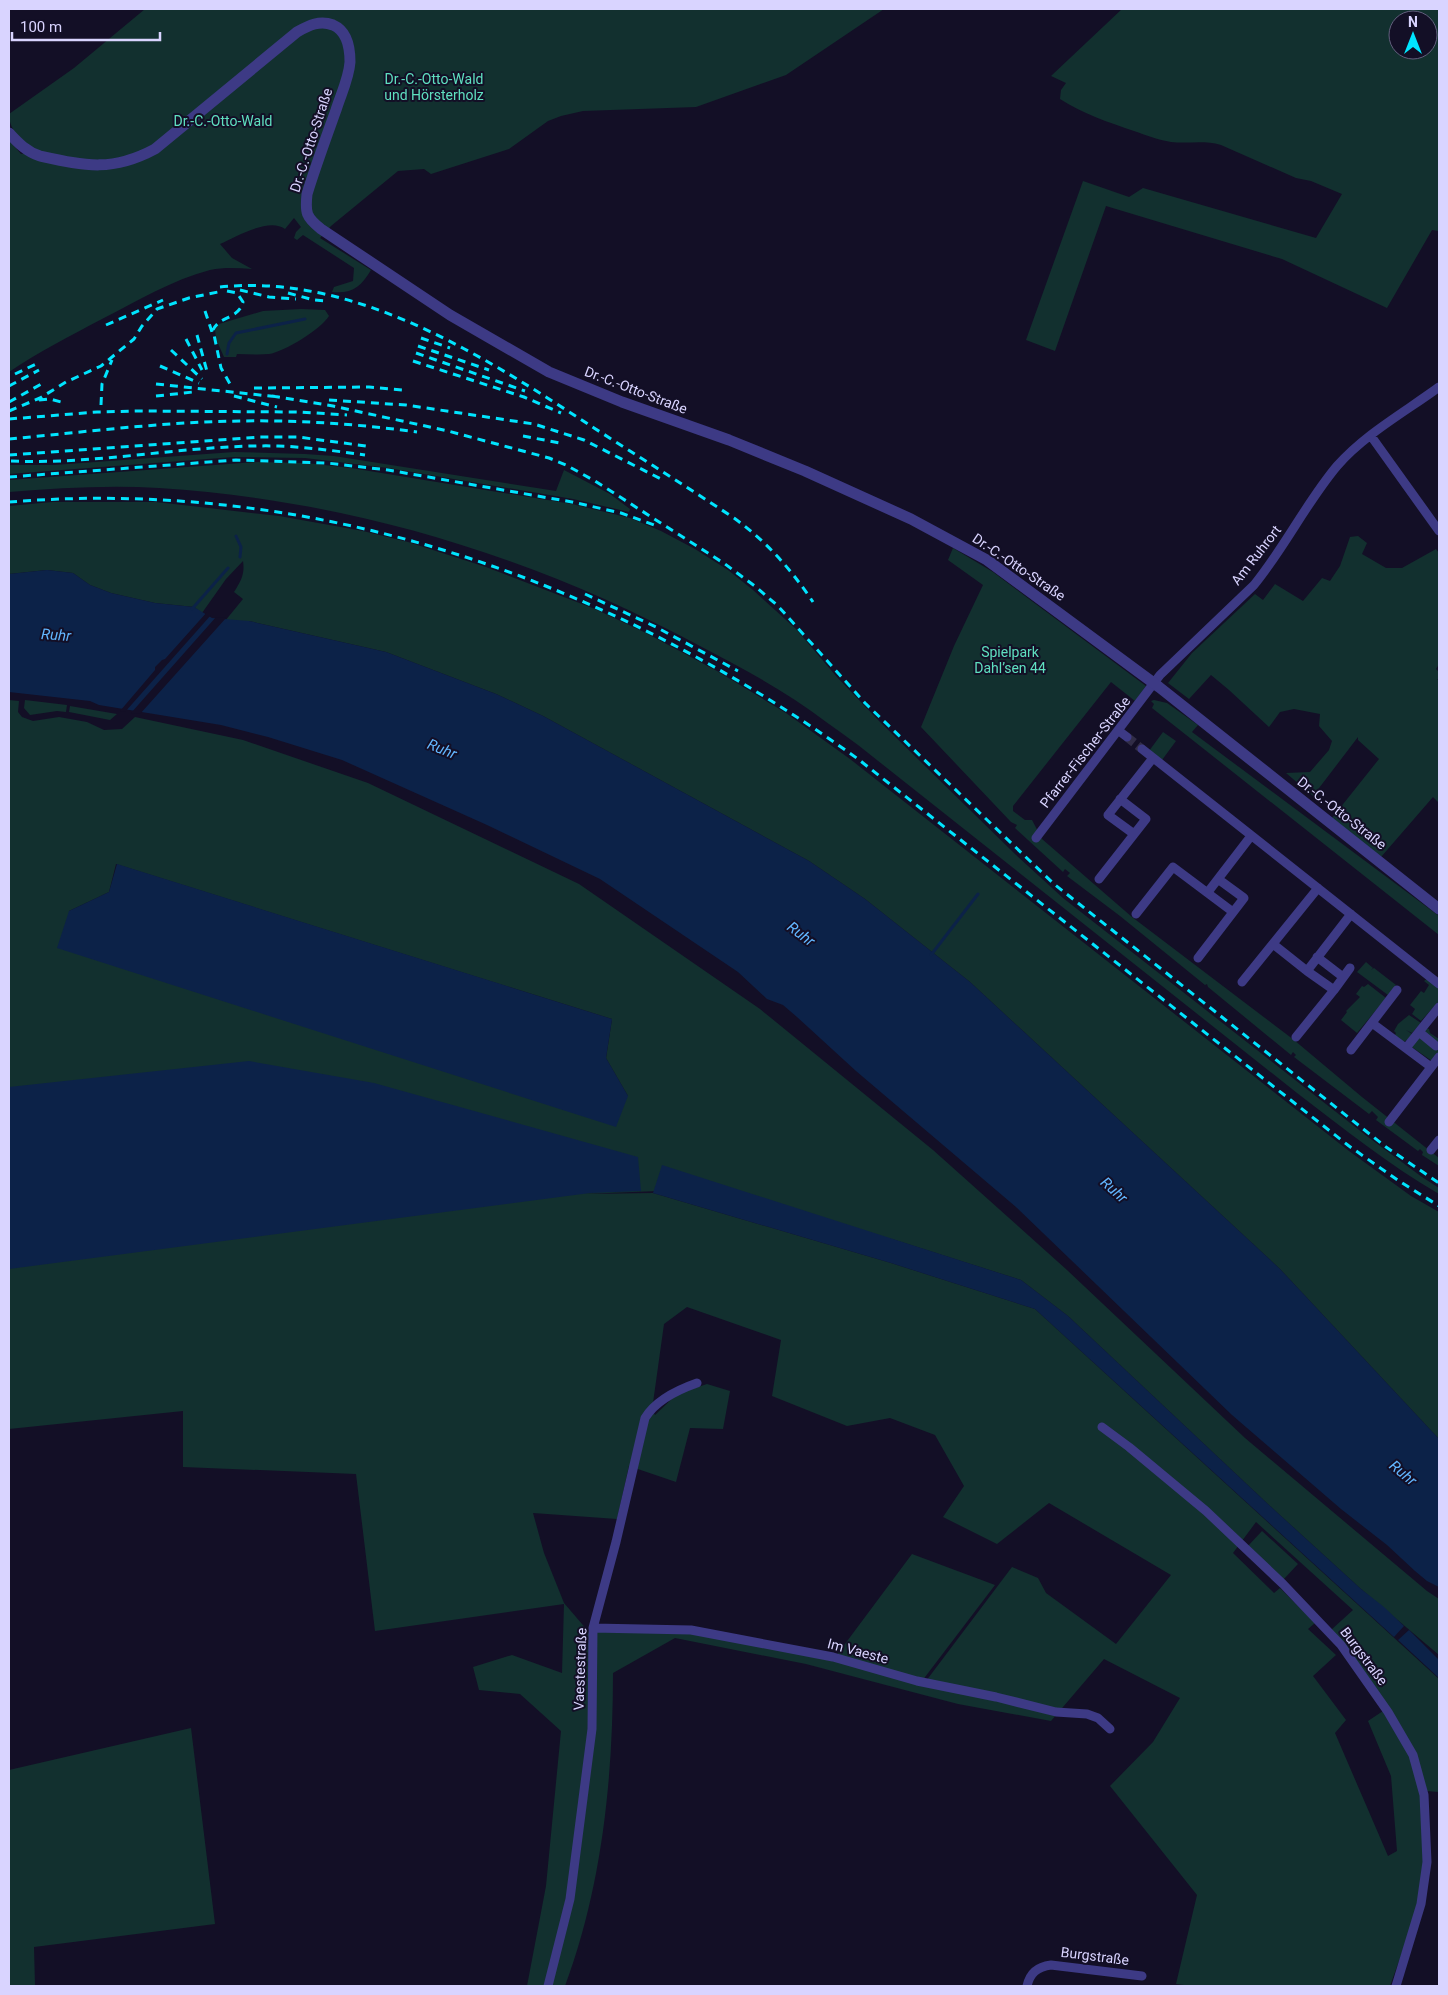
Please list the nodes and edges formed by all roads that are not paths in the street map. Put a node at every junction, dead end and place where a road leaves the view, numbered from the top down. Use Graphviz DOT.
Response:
graph roads {
  1 [pos="9,133"];
  2 [pos="1439,387"];
  3 [pos="1371,436"];
  4 [pos="1439,531"];
  5 [pos="1154,684"];
  6 [pos="1119,731"];
  7 [pos="1127,737"];
  8 [pos="1142,749"];
  9 [pos="1153,758"];
  10 [pos="1120,799"];
  11 [pos="1134,834"];
  12 [pos="1251,836"];
  13 [pos="1036,838"];
  14 [pos="1099,879"];
  15 [pos="1218,879"];
  16 [pos="1318,888"];
  17 [pos="1208,892"];
  18 [pos="1439,909"];
  19 [pos="1233,912"];
  20 [pos="1136,914"];
  21 [pos="1351,914"];
  22 [pos="1273,944"];
  23 [pos="1317,957"];
  24 [pos="1198,958"];
  25 [pos="1350,968"];
  26 [pos="1307,971"];
  27 [pos="1343,978"];
  28 [pos="1242,982"];
  29 [pos="1439,984"];
  30 [pos="1334,990"];
  31 [pos="1397,990"];
  32 [pos="1439,1007"];
  33 [pos="1372,1023"];
  34 [pos="1419,1032"];
  35 [pos="1296,1037"];
  36 [pos="1436,1046"];
  37 [pos="1406,1048"];
  38 [pos="1351,1050"];
  39 [pos="1439,1057"];
  40 [pos="1431,1068"];
  41 [pos="1389,1122"];
  42 [pos="1439,1140"];
  43 [pos="1431,1150"];
  44 [pos="697,1383"];
  45 [pos="1102,1427"];
  46 [pos="593,1628"];
  47 [pos="1110,1729"];
  48 [pos="1142,1976"];
  49 [pos="548,1986"];
  50 [pos="1027,1986"];
  51 [pos="1396,1986"];
  1 -- 5 [label="street, Dr.-C.-Otto-Straße"];
  2 -- 3 [label="street, Am Ruhrort"];
  3 -- 4 [label="street"];
  3 -- 5 [label="street, Am Ruhrort"];
  5 -- 6 [label="street, Pfarrer-Fischer-Straße"];
  5 -- 18 [label="street, Dr.-C.-Otto-Straße"];
  6 -- 7 [label="street"];
  6 -- 13 [label="street, Pfarrer-Fischer-Straße"];
  8 -- 9 [label="street"];
  9 -- 10 [label="street"];
  9 -- 12 [label="street"];
  10 -- 11 [label="street"];
  10 -- 11 [label="street"];
  11 -- 14 [label="street"];
  12 -- 15 [label="street"];
  12 -- 16 [label="street"];
  15 -- 17 [label="street"];
  15 -- 19 [label="street"];
  16 -- 21 [label="street"];
  16 -- 22 [label="street"];
  17 -- 19 [label="street"];
  17 -- 20 [label="street"];
  19 -- 24 [label="street"];
  21 -- 23 [label="street"];
  21 -- 29 [label="street"];
  22 -- 26 [label="street"];
  22 -- 28 [label="street"];
  23 -- 26 [label="street"];
  23 -- 27 [label="street"];
  25 -- 27 [label="street"];
  26 -- 30 [label="street"];
  27 -- 30 [label="street"];
  30 -- 35 [label="street"];
  31 -- 33 [label="street"];
  32 -- 34 [label="street"];
  33 -- 37 [label="street"];
  33 -- 38 [label="street"];
  34 -- 36 [label="street"];
  34 -- 37 [label="street"];
  37 -- 40 [label="street"];
  39 -- 40 [label="street"];
  40 -- 41 [label="street"];
  42 -- 43 [label="street"];
  44 -- 46 [label="street, Vaestestraße"];
  45 -- 51 [label="street, Burgstraße"];
  46 -- 47 [label="street, Im Vaeste"];
  46 -- 49 [label="street, Vaestestraße"];
  48 -- 50 [label="street, Burgstraße"];
}
